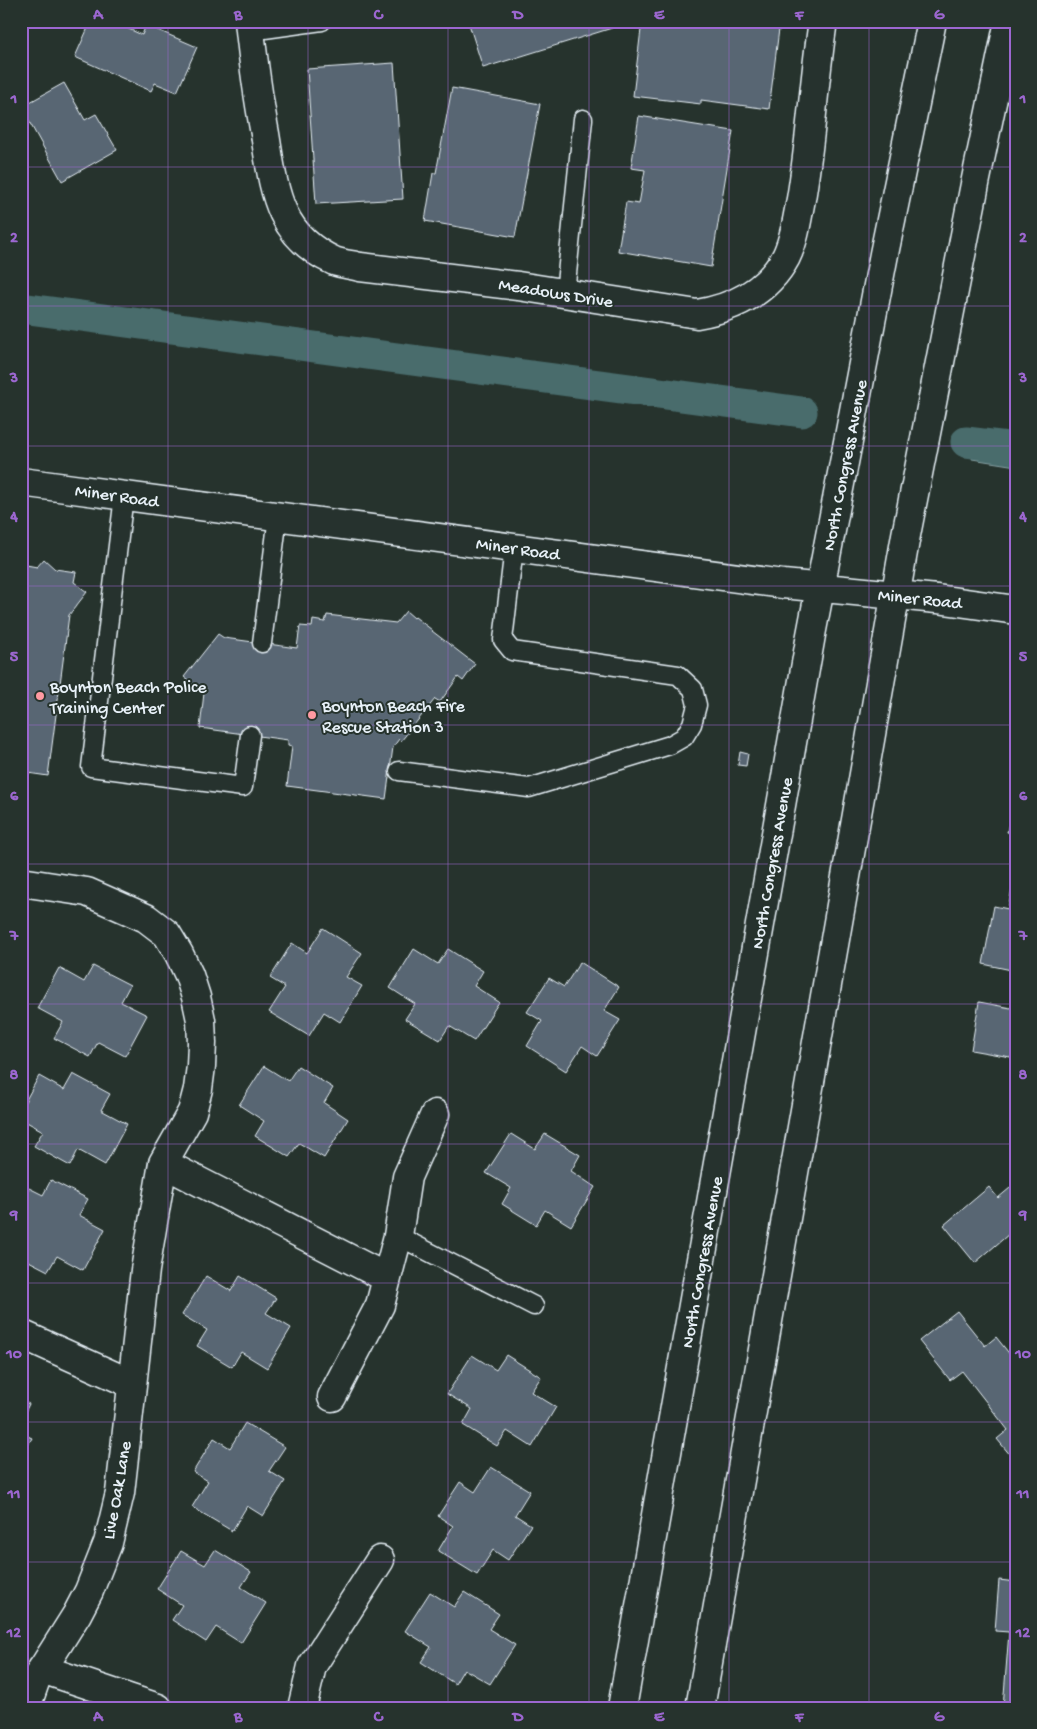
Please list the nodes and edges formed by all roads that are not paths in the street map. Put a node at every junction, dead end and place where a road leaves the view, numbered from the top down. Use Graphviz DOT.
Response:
graph roads {
  1 [pos="322,21"];
  2 [pos="822,21"];
  3 [pos="932,21"];
  4 [pos="1009,21"];
  5 [pos="249,26"];
  6 [pos="583,119"];
  7 [pos="565,293"];
  8 [pos="21,482"];
  9 [pos="124,496"];
  10 [pos="278,516"];
  11 [pos="514,548"];
  12 [pos="821,588"];
  13 [pos="896,595"];
  14 [pos="1016,610"];
  15 [pos="262,643"];
  16 [pos="250,735"];
  17 [pos="399,771"];
  18 [pos="25,890"];
  19 [pos="435,1114"];
  20 [pos="163,1163"];
  21 [pos="398,1236"];
  22 [pos="388,1278"];
  23 [pos="534,1306"];
  24 [pos="21,1334"];
  25 [pos="132,1384"];
  26 [pos="332,1397"];
  27 [pos="380,1560"];
  28 [pos="42,1669"];
  29 [pos="26,1708"];
  30 [pos="158,1708"];
  31 [pos="302,1708"];
  32 [pos="622,1708"];
  33 [pos="700,1708"];
  1 -- 5 [label="lane"];
  2 -- 7 [label="street, Meadows Drive"];
  3 -- 12 [label="street, North Congress Avenue"];
  4 -- 13 [label="street"];
  5 -- 7 [label="street, Meadows Drive"];
  6 -- 7 [label="lane"];
  8 -- 9 [label="street, Miner Road"];
  9 -- 10 [label="street, Miner Road"];
  9 -- 16 [label="lane"];
  10 -- 11 [label="street, Miner Road"];
  10 -- 15 [label="lane"];
  11 -- 12 [label="street, Miner Road"];
  11 -- 17 [label="lane"];
  12 -- 13 [label="street, Miner Road"];
  12 -- 32 [label="street, North Congress Avenue"];
  13 -- 14 [label="street, Miner Road"];
  13 -- 33 [label="street"];
  18 -- 20 [label="street, Live Oak Lane"];
  19 -- 21 [label="street"];
  20 -- 22 [label="street"];
  20 -- 25 [label="street, Live Oak Lane"];
  21 -- 22 [label="street"];
  21 -- 23 [label="lane"];
  22 -- 26 [label="street"];
  24 -- 25 [label="street"];
  25 -- 28 [label="street, Live Oak Lane"];
  27 -- 31 [label="street"];
  28 -- 29 [label="street, Live Oak Lane"];
  28 -- 30 [label="street"];
}
